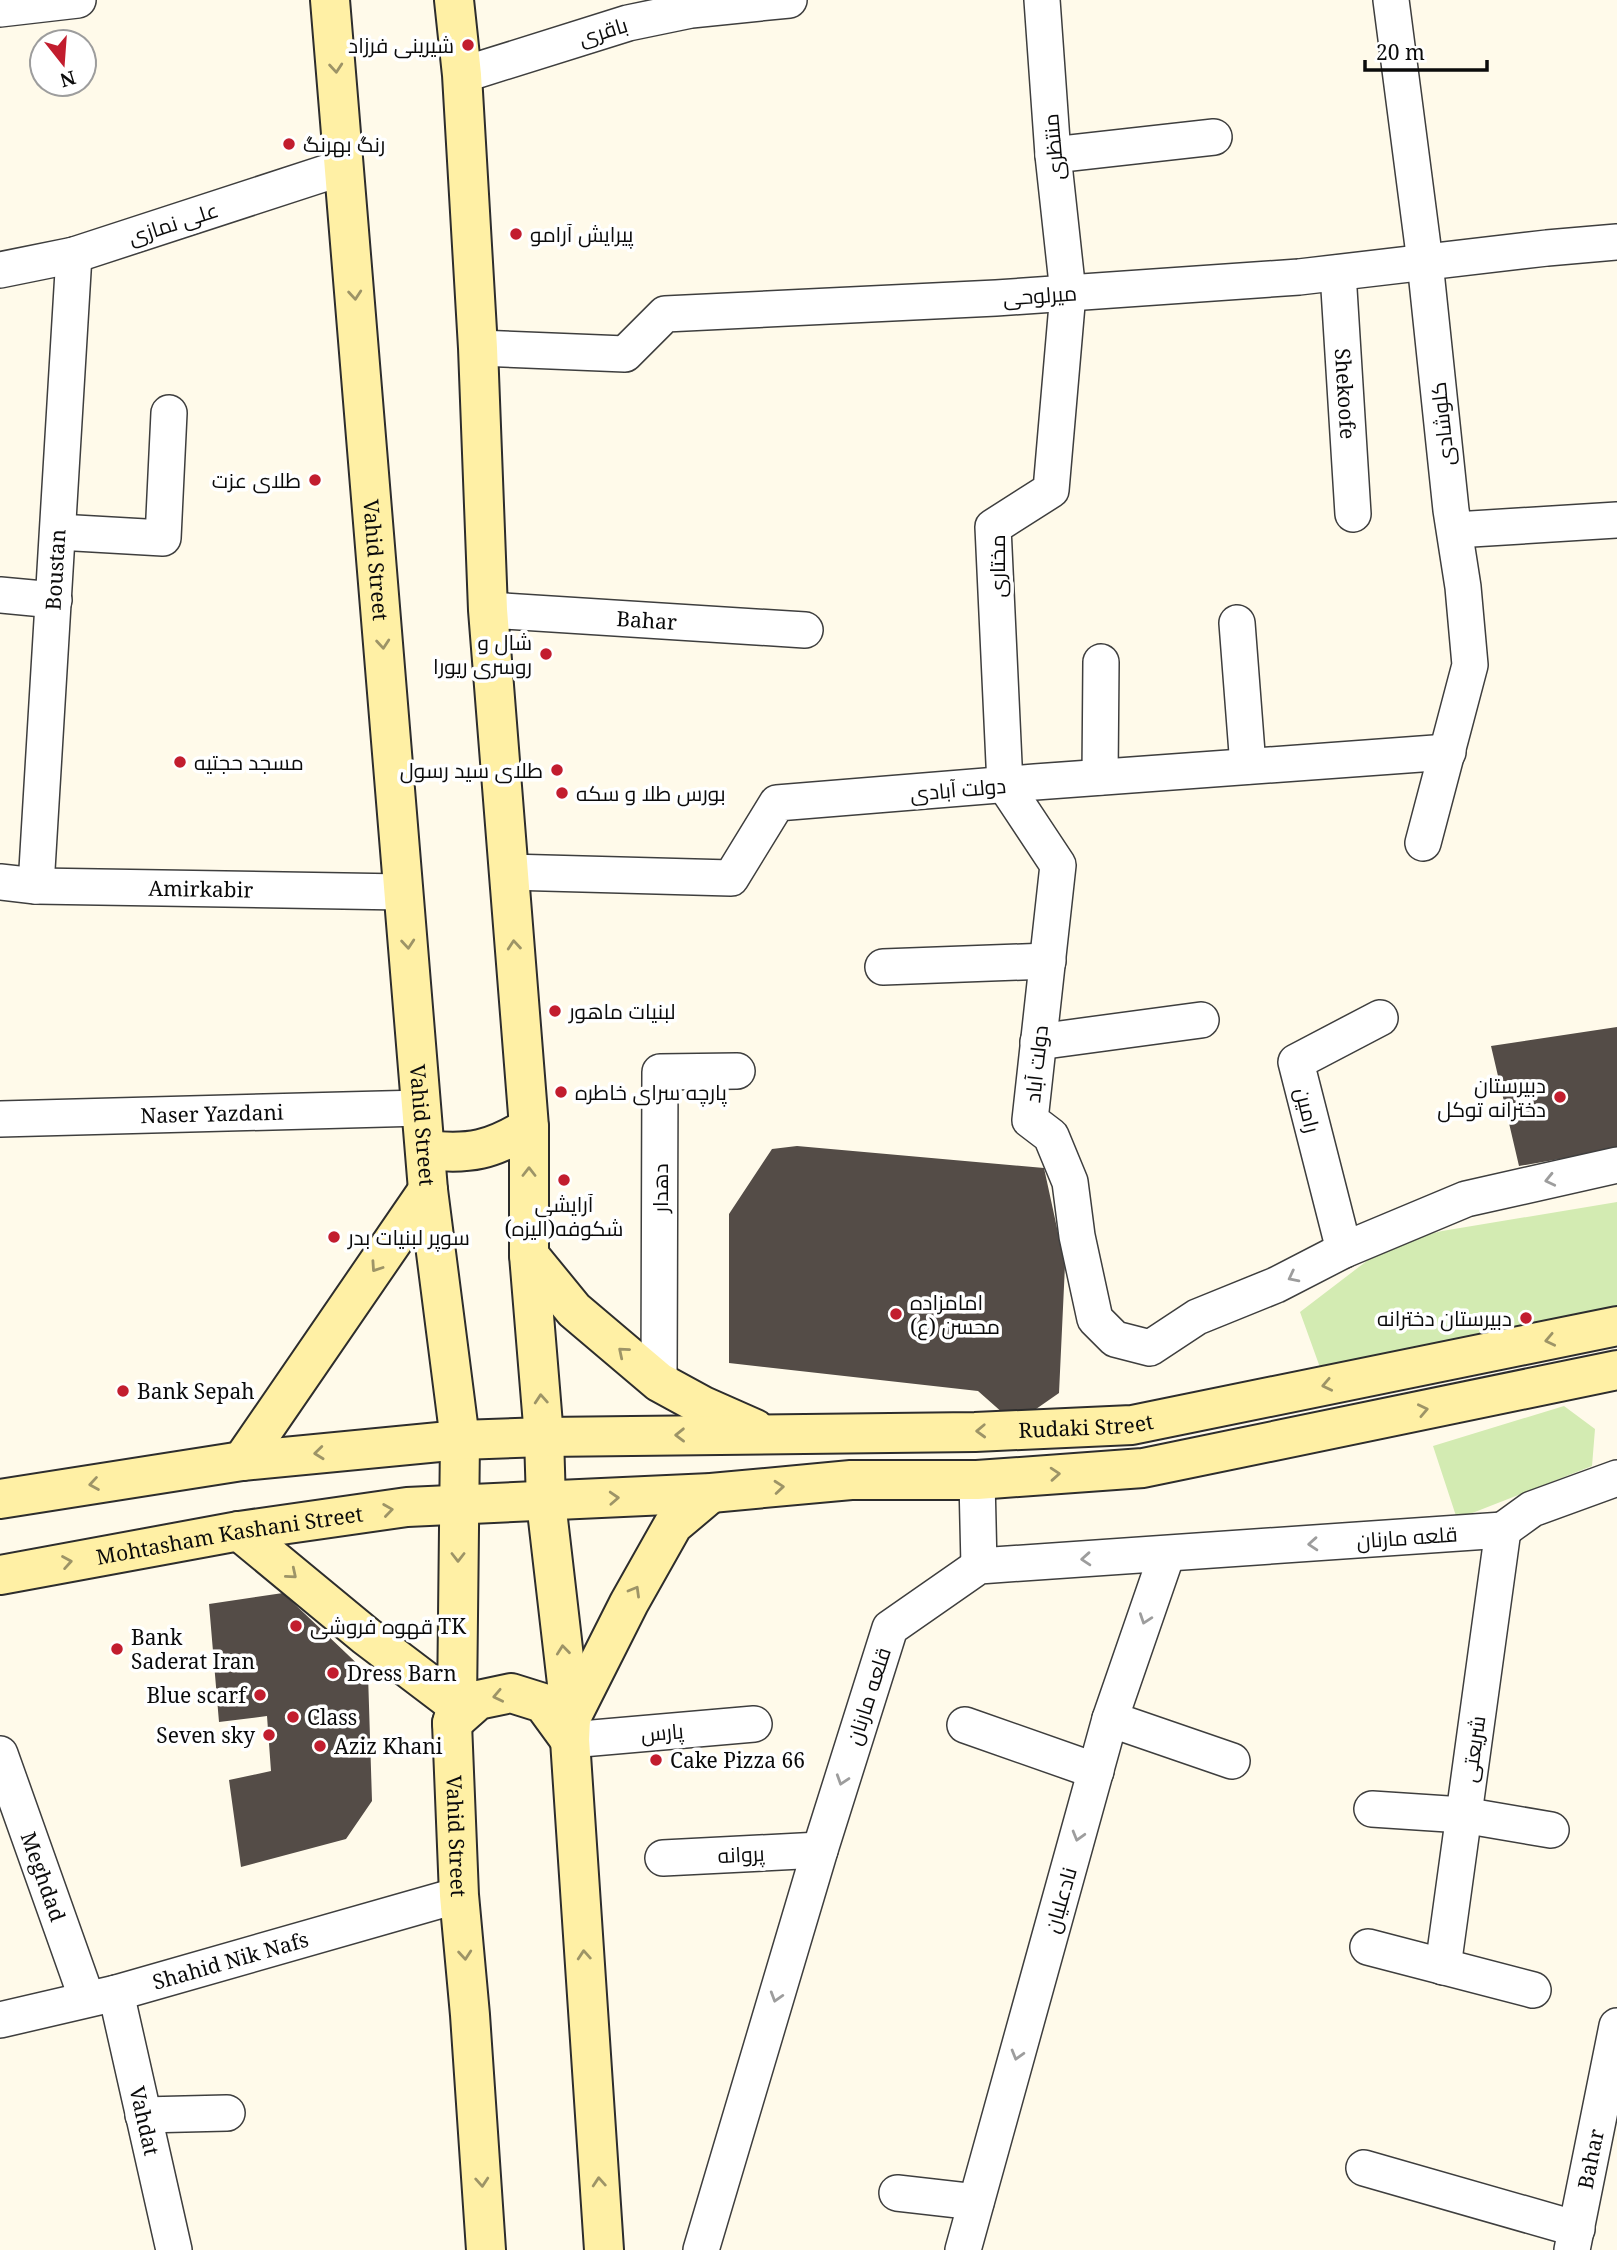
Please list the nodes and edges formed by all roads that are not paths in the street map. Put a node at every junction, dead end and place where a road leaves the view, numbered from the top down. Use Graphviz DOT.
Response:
graph roads {
  1 [pos="78,0"];
  2 [pos="330,0"];
  3 [pos="454,0"];
  4 [pos="789,0"];
  5 [pos="1042,0"];
  6 [pos="1391,0"];
  7 [pos="736,3"];
  8 [pos="0,9"];
  9 [pos="462,75"];
  10 [pos="1214,137"];
  11 [pos="1052,155"];
  12 [pos="344,167"];
  13 [pos="1617,242"];
  14 [pos="74,255"];
  15 [pos="1425,262"];
  16 [pos="0,270"];
  17 [pos="1338,273"];
  18 [pos="1068,293"];
  19 [pos="478,348"];
  20 [pos="169,413"];
  21 [pos="1353,514"];
  22 [pos="1617,520"];
  23 [pos="1455,530"];
  24 [pos="58,532"];
  25 [pos="0,595"];
  26 [pos="54,600"];
  27 [pos="488,610"];
  28 [pos="1237,623"];
  29 [pos="805,630"];
  30 [pos="1101,662"];
  31 [pos="1448,751"];
  32 [pos="1248,766"];
  33 [pos="1100,777"];
  34 [pos="1004,785"];
  35 [pos="1423,843"];
  36 [pos="508,872"];
  37 [pos="0,882"];
  38 [pos="36,886"];
  39 [pos="403,892"];
  40 [pos="1048,961"];
  41 [pos="883,967"];
  42 [pos="1380,1018"];
  43 [pos="1201,1020"];
  44 [pos="1038,1042"];
  45 [pos="737,1071"];
  46 [pos="422,1108"];
  47 [pos="0,1119"];
  48 [pos="529,1127"];
  49 [pos="426,1150"];
  50 [pos="1617,1165"];
  51 [pos="428,1190"];
  52 [pos="1344,1250"];
  53 [pos="529,1255"];
  54 [pos="1617,1326"];
  55 [pos="1617,1370"];
  56 [pos="659,1382"];
  57 [pos="767,1434"];
  58 [pos="544,1437"];
  59 [pos="460,1440"];
  60 [pos="242,1461"];
  61 [pos="1617,1478"];
  62 [pos="977,1480"];
  63 [pos="711,1493"];
  64 [pos="0,1499"];
  65 [pos="546,1502"];
  66 [pos="459,1505"];
  67 [pos="1503,1530"];
  68 [pos="239,1531"];
  69 [pos="1167,1554"];
  70 [pos="979,1566"];
  71 [pos="0,1574"];
  72 [pos="455,1714"];
  73 [pos="1110,1719"];
  74 [pos="754,1724"];
  75 [pos="964,1725"];
  76 [pos="570,1729"];
  77 [pos="0,1754"];
  78 [pos="1232,1761"];
  79 [pos="1096,1771"];
  80 [pos="1371,1809"];
  81 [pos="1463,1815"];
  82 [pos="1551,1830"];
  83 [pos="820,1850"];
  84 [pos="663,1858"];
  85 [pos="459,1895"];
  86 [pos="1368,1947"];
  87 [pos="1443,1968"];
  88 [pos="1533,1990"];
  89 [pos="102,1996"];
  90 [pos="0,2020"];
  91 [pos="1615,2045"];
  92 [pos="227,2113"];
  93 [pos="144,2115"];
  94 [pos="1364,2168"];
  95 [pos="897,2193"];
  96 [pos="976,2202"];
  97 [pos="1574,2239"];
  98 [pos="609,2247"];
  99 [pos="174,2250"];
  100 [pos="486,2250"];
  101 [pos="701,2250"];
  102 [pos="963,2250"];
  1 -- 8 [label="street"];
  2 -- 12 [label="main road, Vahid Street, one-way"];
  3 -- 9 [label="main road"];
  4 -- 7 [label="street, باقری"];
  5 -- 11 [label="street, منتظری"];
  6 -- 15 [label="street, کلوشادی"];
  7 -- 9 [label="street, باقری"];
  9 -- 19 [label="main road"];
  10 -- 11 [label="street"];
  11 -- 18 [label="street, منتظری"];
  12 -- 14 [label="street, علی نمازی"];
  12 -- 39 [label="main road, Vahid Street, one-way"];
  13 -- 15 [label="street, میرلوحی"];
  14 -- 16 [label="street, علی نمازی"];
  14 -- 24 [label="street, Boustan"];
  15 -- 17 [label="street, میرلوحی"];
  15 -- 23 [label="street, کلوشادی"];
  17 -- 18 [label="street, میرلوحی"];
  17 -- 21 [label="street, Shekoofe"];
  18 -- 19 [label="street, میرلوحی"];
  18 -- 34 [label="street, مختاری"];
  19 -- 27 [label="main road"];
  20 -- 24 [label="street"];
  22 -- 23 [label="street"];
  23 -- 31 [label="street, کلوشادی"];
  24 -- 26 [label="street, Boustan"];
  25 -- 26 [label="street"];
  26 -- 38 [label="street, Boustan"];
  27 -- 29 [label="street, Bahar"];
  27 -- 36 [label="main road"];
  28 -- 32 [label="street"];
  30 -- 33 [label="street"];
  31 -- 32 [label="street, دولت آبادی"];
  31 -- 35 [label="street, کلوشادی"];
  32 -- 33 [label="street, دولت آبادی"];
  33 -- 34 [label="street, دولت آبادی"];
  34 -- 36 [label="street, دولت آبادی"];
  34 -- 40 [label="street, دولت آباد"];
  48 -- 36 [label="main road, one-way"];
  37 -- 38 [label="street, Amirkabir"];
  38 -- 39 [label="street, Amirkabir"];
  39 -- 46 [label="main road, Vahid Street, one-way"];
  40 -- 41 [label="street"];
  40 -- 44 [label="street, دولت آباد"];
  42 -- 52 [label="street, رامین"];
  43 -- 44 [label="street"];
  52 -- 44 [label="street, دولت آباد, one-way"];
  45 -- 56 [label="street, دهدار"];
  46 -- 47 [label="street, Naser Yazdani"];
  46 -- 49 [label="main road, Vahid Street"];
  48 -- 49 [label="main road"];
  53 -- 48 [label="main road, one-way"];
  49 -- 51 [label="main road, Vahid Street"];
  50 -- 52 [label="street, one-way"];
  51 -- 59 [label="main road, Vahid Street"];
  51 -- 60 [label="main road, one-way"];
  56 -- 53 [label="main road, one-way"];
  58 -- 53 [label="main road, one-way"];
  54 -- 57 [label="main road, Rudaki Street, one-way"];
  62 -- 55 [label="main road, one-way"];
  56 -- 57 [label="main road"];
  57 -- 58 [label="main road, Rudaki Street, one-way"];
  58 -- 59 [label="main road, Rudaki Street"];
  58 -- 65 [label="main road"];
  59 -- 60 [label="main road, one-way"];
  59 -- 66 [label="main road, Vahid Street"];
  60 -- 64 [label="main road, one-way"];
  61 -- 67 [label="street"];
  63 -- 62 [label="main road, one-way"];
  62 -- 70 [label="street"];
  65 -- 63 [label="main road, one-way"];
  76 -- 63 [label="main road, one-way"];
  65 -- 66 [label="main road, Mohtasham Kashani Street"];
  76 -- 65 [label="main road, one-way"];
  68 -- 66 [label="main road, Mohtasham Kashani Street, one-way"];
  66 -- 72 [label="main road, Vahid Street, one-way"];
  67 -- 69 [label="street, قلعه مارنان, one-way"];
  67 -- 81 [label="street, شریعتی"];
  71 -- 68 [label="main road, Mohtasham Kashani Street, one-way"];
  68 -- 72 [label="main road, one-way"];
  69 -- 70 [label="street, قلعه مارنان, one-way"];
  69 -- 73 [label="street, نادعلیان, one-way"];
  70 -- 83 [label="street, قلعه مارنان, one-way"];
  76 -- 72 [label="main road, one-way"];
  72 -- 85 [label="main road, Vahid Street"];
  73 -- 78 [label="street"];
  73 -- 79 [label="street, نادعلیان"];
  74 -- 76 [label="street, پارس"];
  75 -- 79 [label="street"];
  98 -- 76 [label="main road, one-way"];
  77 -- 89 [label="street, Meghdad"];
  79 -- 96 [label="street, نادعلیان, one-way"];
  80 -- 81 [label="street"];
  81 -- 82 [label="street"];
  81 -- 87 [label="street, شریعتی"];
  83 -- 84 [label="street, پروانه"];
  83 -- 101 [label="street, قلعه مارنان, one-way"];
  85 -- 89 [label="street, Shahid Nik Nafs"];
  85 -- 100 [label="main road, Vahid Street, one-way"];
  86 -- 87 [label="street"];
  87 -- 88 [label="street"];
  89 -- 90 [label="street, Shahid Nik Nafs"];
  89 -- 93 [label="street, Vahdat"];
  91 -- 97 [label="street, Bahar"];
  92 -- 93 [label="street"];
  93 -- 99 [label="street, Vahdat"];
  94 -- 97 [label="street"];
  95 -- 96 [label="street"];
  96 -- 102 [label="street, نادعلیان"];
}
